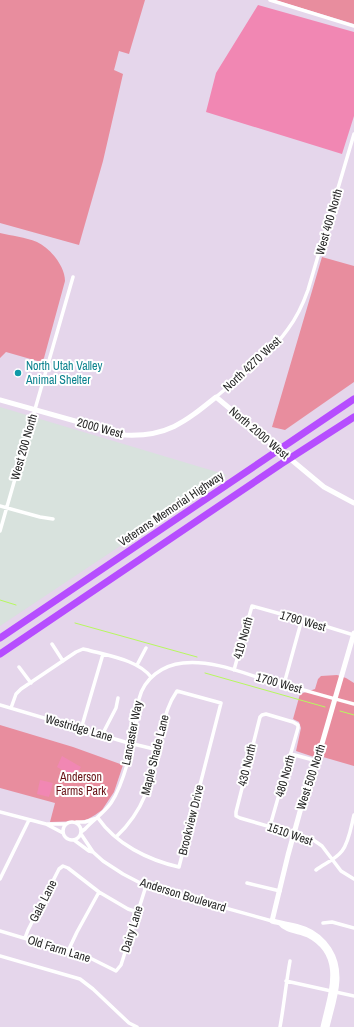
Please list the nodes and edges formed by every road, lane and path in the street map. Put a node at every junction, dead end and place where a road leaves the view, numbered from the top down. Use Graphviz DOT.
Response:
graph roads {
  1 [pos="270,0"];
  2 [pos="354,26"];
  3 [pos="354,134"];
  4 [pos="73,277"];
  5 [pos="300,309"];
  6 [pos="216,397"];
  7 [pos="354,399"];
  8 [pos="0,400"];
  9 [pos="34,410"];
  10 [pos="354,417"];
  11 [pos="354,503"];
  12 [pos="0,506"];
  13 [pos="6,508"];
  14 [pos="54,519"];
  15 [pos="0,531"];
  16 [pos="252,606"];
  17 [pos="302,619"];
  18 [pos="354,634"];
  19 [pos="0,638"];
  20 [pos="52,644"];
  21 [pos="146,648"];
  22 [pos="0,654"];
  23 [pos="103,654"];
  24 [pos="63,660"];
  25 [pos="204,664"];
  26 [pos="137,665"];
  27 [pos="20,667"];
  28 [pos="234,670"];
  29 [pos="152,677"];
  30 [pos="31,683"];
  31 [pos="284,684"];
  32 [pos="177,691"];
  33 [pos="118,698"];
  34 [pos="335,699"];
  35 [pos="354,704"];
  36 [pos="0,705"];
  37 [pos="11,708"];
  38 [pos="262,715"];
  39 [pos="81,729"];
  40 [pos="102,735"];
  41 [pos="132,743"];
  42 [pos="158,750"];
  43 [pos="291,754"];
  44 [pos="317,761"];
  45 [pos="0,812"];
  46 [pos="354,815"];
  47 [pos="236,816"];
  48 [pos="98,818"];
  49 [pos="29,820"];
  50 [pos="74,822"];
  51 [pos="46,824"];
  52 [pos="66,824"];
  53 [pos="270,826"];
  54 [pos="352,829"];
  55 [pos="81,833"];
  56 [pos="294,833"];
  57 [pos="64,834"];
  58 [pos="116,837"];
  59 [pos="74,840"];
  60 [pos="93,852"];
  61 [pos="332,859"];
  62 [pos="316,870"];
  63 [pos="0,879"];
  64 [pos="354,879"];
  65 [pos="247,882"];
  66 [pos="146,886"];
  67 [pos="280,891"];
  68 [pos="99,892"];
  69 [pos="137,912"];
  70 [pos="272,921"];
  71 [pos="323,923"];
  72 [pos="354,928"];
  73 [pos="0,931"];
  74 [pos="25,938"];
  75 [pos="68,951"];
  76 [pos="0,956"];
  77 [pos="290,962"];
  78 [pos="116,971"];
  79 [pos="286,981"];
  80 [pos="334,991"];
  81 [pos="354,996"];
  82 [pos="137,1027"];
  83 [pos="280,1027"];
  84 [pos="323,1027"];
  85 [pos="327,1027"];
  1 -- 2 [label="street"];
  3 -- 5 [label="street, West 400 North"];
  4 -- 9 [label="street, West 200 North"];
  5 -- 6 [label="street, North 4270 West"];
  6 -- 9 [label="street, 2000 West"];
  6 -- 11 [label="street, North 2000 West"];
  7 -- 19 [label="highway, Veterans Memorial Highway"];
  8 -- 9 [label="street, 2000 West"];
  9 -- 13 [label="street, West 200 North"];
  10 -- 22 [label="highway, Veterans Memorial Highway"];
  12 -- 13 [label="street"];
  13 -- 14 [label="street"];
  13 -- 15 [label="street, West 200 North"];
  16 -- 17 [label="street, 1790 West"];
  16 -- 28 [label="street, 410 North"];
  17 -- 18 [label="street, 1790 West"];
  17 -- 31 [label="street"];
  18 -- 34 [label="street, West 500 North"];
  20 -- 24 [label="street"];
  21 -- 26 [label="street"];
  23 -- 24 [label="street"];
  23 -- 26 [label="street"];
  23 -- 39 [label="street"];
  24 -- 30 [label="street"];
  25 -- 28 [label="street, 1700 West"];
  25 -- 29 [label="street, Lancaster Way"];
  26 -- 29 [label="street"];
  27 -- 30 [label="street"];
  28 -- 31 [label="street, 1700 West"];
  29 -- 41 [label="street, Lancaster Way"];
  30 -- 37 [label="street"];
  31 -- 34 [label="street, 1700 West"];
  32 -- 42 [label="street, Maple Shade Lane"];
  32 -- 58 [label="street, Brookview Drive"];
  33 -- 40 [label="street"];
  34 -- 35 [label="street, 1700 West"];
  34 -- 44 [label="street, West 500 North"];
  36 -- 37 [label="street, Westridge Lane"];
  37 -- 39 [label="street, Westridge Lane"];
  38 -- 43 [label="street, 480 North"];
  38 -- 47 [label="street, 430 North"];
  39 -- 40 [label="street, Westridge Lane"];
  40 -- 41 [label="street, Westridge Lane"];
  41 -- 42 [label="street, Westridge Lane"];
  41 -- 48 [label="street, Lancaster Way"];
  42 -- 58 [label="street, Maple Shade Lane"];
  43 -- 44 [label="street"];
  43 -- 53 [label="street, 480 North"];
  44 -- 56 [label="street, West 500 North"];
  45 -- 49 [label="street"];
  46 -- 54 [label="street"];
  47 -- 53 [label="street, 1510 West"];
  48 -- 50 [label="street"];
  48 -- 55 [label="street, Lancaster Way"];
  48 -- 58 [label="street, Brookview Drive"];
  49 -- 51 [label="street"];
  49 -- 63 [label="street"];
  50 -- 52 [label="street"];
  50 -- 55 [label="street"];
  51 -- 52 [label="street"];
  51 -- 57 [label="street"];
  52 -- 57 [label="street"];
  53 -- 56 [label="street, 1510 West"];
  54 -- 61 [label="street"];
  55 -- 59 [label="street"];
  55 -- 60 [label="street, Anderson Boulevard"];
  56 -- 61 [label="street, 1510 West"];
  56 -- 67 [label="street, West 500 North"];
  57 -- 59 [label="street"];
  59 -- 60 [label="street, Anderson Boulevard"];
  60 -- 66 [label="street, Anderson Boulevard"];
  61 -- 62 [label="street"];
  61 -- 64 [label="street, 1510 West"];
  65 -- 67 [label="street"];
  66 -- 69 [label="street, Dairy Lane"];
  66 -- 70 [label="street, Anderson Boulevard"];
  67 -- 70 [label="street, West 500 North"];
  68 -- 69 [label="street"];
  68 -- 74 [label="street, Gala Lane"];
  68 -- 75 [label="street"];
  69 -- 78 [label="street, Dairy Lane"];
  70 -- 80 [label="street, Anderson Boulevard"];
  71 -- 72 [label="street"];
  73 -- 74 [label="street, Old Farm Lane"];
  74 -- 75 [label="street, Old Farm Lane"];
  75 -- 78 [label="street, Old Farm Lane"];
  76 -- 82 [label="street"];
  77 -- 79 [label="street"];
  79 -- 80 [label="street"];
  79 -- 83 [label="street"];
  80 -- 81 [label="street"];
  80 -- 84 [label="street, Anderson Boulevard"];
  80 -- 85 [label="street, Anderson Boulevard"];
}
